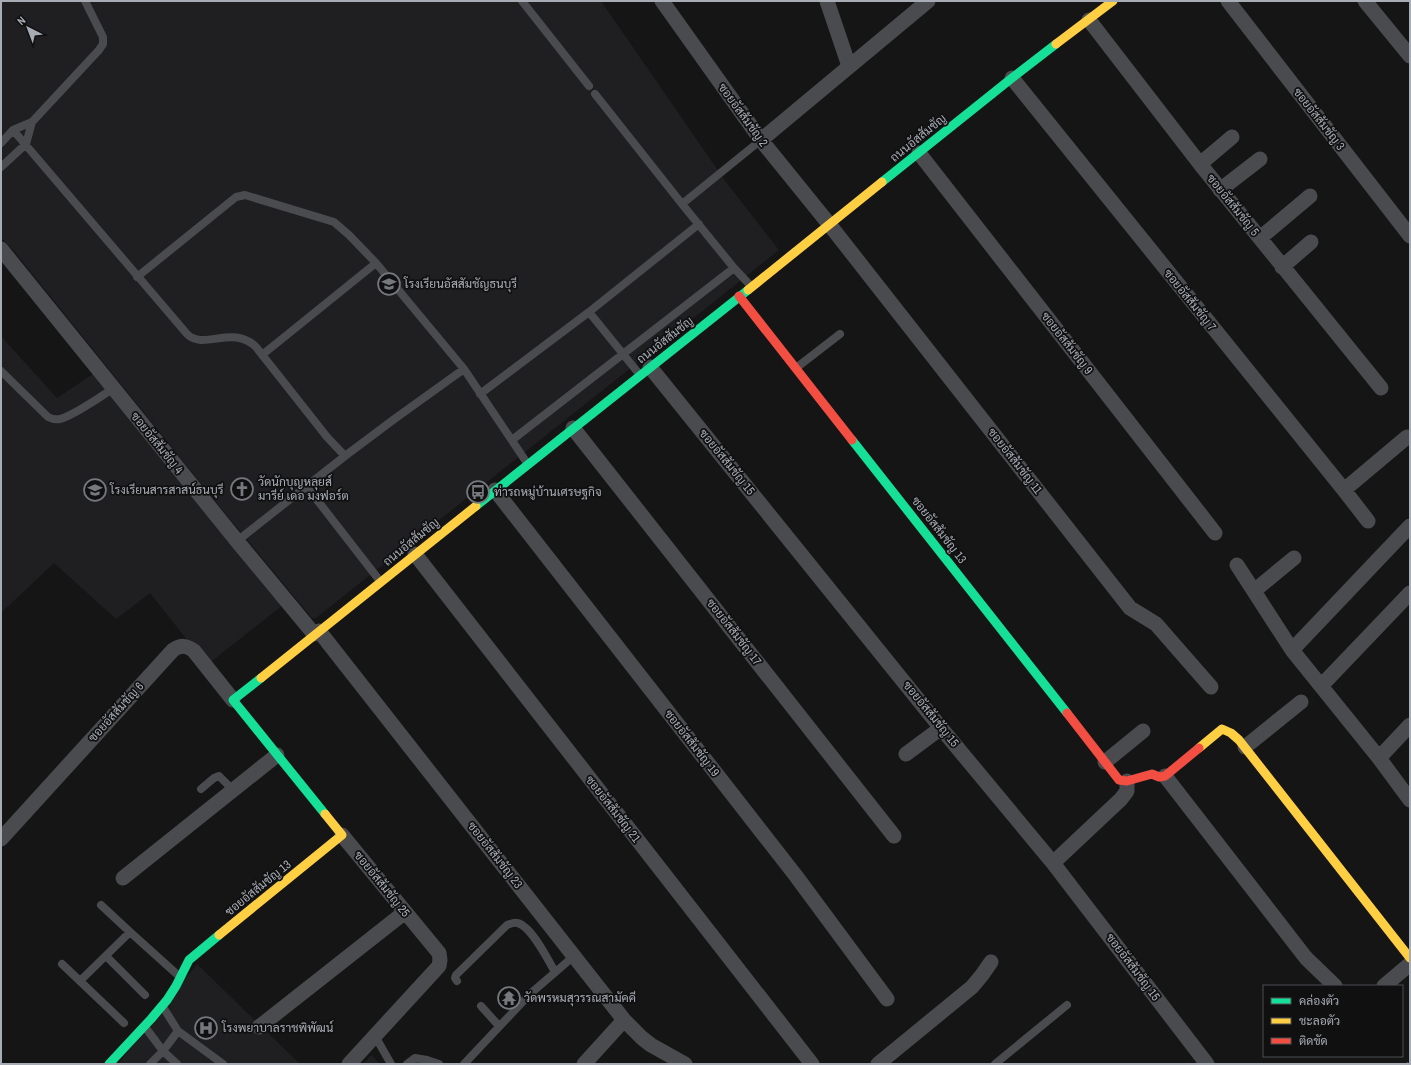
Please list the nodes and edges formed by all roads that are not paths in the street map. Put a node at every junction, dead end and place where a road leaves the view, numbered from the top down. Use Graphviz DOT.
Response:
graph roads {
  1 [pos="85,1"];
  2 [pos="522,1"];
  3 [pos="662,1"];
  4 [pos="827,1"];
  5 [pos="928,1"];
  6 [pos="1112,1"];
  7 [pos="1228,1"];
  8 [pos="1364,1"];
  9 [pos="1089,20"];
  10 [pos="1410,56"];
  11 [pos="849,66"];
  12 [pos="1012,78"];
  13 [pos="590,86"];
  14 [pos="595,94"];
  15 [pos="32,122"];
  16 [pos="13,130"];
  17 [pos="1232,137"];
  18 [pos="761,140"];
  19 [pos="1,143"];
  20 [pos="26,144"];
  21 [pos="919,153"];
  22 [pos="1260,159"];
  23 [pos="1200,164"];
  24 [pos="1,167"];
  25 [pos="1220,190"];
  26 [pos="1310,196"];
  27 [pos="682,204"];
  28 [pos="699,224"];
  29 [pos="829,224"];
  30 [pos="1410,236"];
  31 [pos="1260,238"];
  32 [pos="1311,242"];
  33 [pos="1,249"];
  34 [pos="376,263"];
  35 [pos="1282,267"];
  36 [pos="734,268"];
  37 [pos="137,277"];
  38 [pos="751,287"];
  39 [pos="739,296"];
  40 [pos="589,312"];
  41 [pos="840,334"];
  42 [pos="623,353"];
  43 [pos="262,355"];
  44 [pos="796,368"];
  45 [pos="464,369"];
  46 [pos="1,371"];
  47 [pos="645,371"];
  48 [pos="1381,388"];
  49 [pos="113,389"];
  50 [pos="480,394"];
  51 [pos="573,428"];
  52 [pos="1406,437"];
  53 [pos="512,440"];
  54 [pos="345,456"];
  55 [pos="528,464"];
  56 [pos="307,487"];
  57 [pos="495,490"];
  58 [pos="1344,490"];
  59 [pos="1368,522"];
  60 [pos="1410,526"];
  61 [pos="1215,533"];
  62 [pos="237,541"];
  63 [pos="415,554"];
  64 [pos="1294,558"];
  65 [pos="1237,565"];
  66 [pos="381,582"];
  67 [pos="1254,591"];
  68 [pos="1410,593"];
  69 [pos="317,633"];
  70 [pos="1292,650"];
  71 [pos="1322,685"];
  72 [pos="1211,687"];
  73 [pos="233,700"];
  74 [pos="1301,702"];
  75 [pos="1410,725"];
  76 [pos="941,728"];
  77 [pos="1143,731"];
  78 [pos="1245,747"];
  79 [pos="906,754"];
  80 [pos="277,755"];
  81 [pos="1379,758"];
  82 [pos="1105,762"];
  83 [pos="1165,776"];
  84 [pos="1123,780"];
  85 [pos="201,789"];
  86 [pos="233,790"];
  87 [pos="1410,800"];
  88 [pos="342,835"];
  89 [pos="894,836"];
  90 [pos="1,839"];
  91 [pos="1053,862"];
  92 [pos="123,878"];
  93 [pos="102,905"];
  94 [pos="405,912"];
  95 [pos="130,932"];
  96 [pos="106,956"];
  97 [pos="574,956"];
  98 [pos="1410,958"];
  99 [pos="991,962"];
  100 [pos="62,964"];
  101 [pos="1410,964"];
  102 [pos="555,972"];
  103 [pos="180,977"];
  104 [pos="81,980"];
  105 [pos="457,981"];
  106 [pos="1334,985"];
  107 [pos="1385,985"];
  108 [pos="145,995"];
  109 [pos="887,999"];
  110 [pos="1067,1005"];
  111 [pos="161,1006"];
  112 [pos="481,1006"];
  113 [pos="624,1020"];
  114 [pos="124,1023"];
  115 [pos="144,1026"];
  116 [pos="499,1026"];
  117 [pos="260,1027"];
  118 [pos="178,1031"];
  119 [pos="375,1036"];
  120 [pos="163,1051"];
  121 [pos="467,1063"];
  122 [pos="109,1064"];
  123 [pos="150,1064"];
  124 [pos="177,1064"];
  125 [pos="223,1064"];
  126 [pos="349,1064"];
  127 [pos="392,1064"];
  128 [pos="407,1064"];
  129 [pos="439,1064"];
  130 [pos="584,1064"];
  131 [pos="685,1064"];
  132 [pos="812,1064"];
  133 [pos="878,1064"];
  134 [pos="995,1064"];
  135 [pos="1207,1064"];
  1 -- 15 [label="lane"];
  2 -- 13 [label="lane"];
  3 -- 18 [label="street, ซอยอัสสัมชัญ 2"];
  4 -- 11 [label="street"];
  5 -- 11 [label="street"];
  6 -- 9 [label="street, ถนนอัสสัมชัญ"];
  7 -- 30 [label="street, ซอยอัสสัมชัญ 3"];
  8 -- 10 [label="street"];
  9 -- 12 [label="street, ถนนอัสสัมชัญ"];
  9 -- 23 [label="street, ซอยอัสสัมชัญ 5"];
  11 -- 18 [label="street"];
  12 -- 21 [label="street, ถนนอัสสัมชัญ"];
  12 -- 58 [label="street, ซอยอัสสัมชัญ 7"];
  14 -- 27 [label="lane"];
  15 -- 16 [label="lane"];
  15 -- 20 [label="lane"];
  16 -- 19 [label="lane"];
  16 -- 20 [label="lane"];
  17 -- 23 [label="street"];
  18 -- 27 [label="lane"];
  18 -- 29 [label="street, ซอยอัสสัมชัญ 2"];
  20 -- 24 [label="lane"];
  20 -- 37 [label="lane"];
  21 -- 29 [label="street, ถนนอัสสัมชัญ"];
  21 -- 61 [label="street, ซอยอัสสัมชัญ 9"];
  22 -- 25 [label="street"];
  23 -- 25 [label="street, ซอยอัสสัมชัญ 5"];
  25 -- 31 [label="street, ซอยอัสสัมชัญ 5"];
  26 -- 31 [label="street"];
  27 -- 28 [label="lane"];
  28 -- 36 [label="lane"];
  28 -- 40 [label="lane"];
  29 -- 38 [label="street, ถนนอัสสัมชัญ"];
  29 -- 72 [label="street, ซอยอัสสัมชัญ 11"];
  31 -- 35 [label="street, ซอยอัสสัมชัญ 5"];
  32 -- 35 [label="street"];
  33 -- 49 [label="street, ซอยอัสสัมชัญ 4"];
  34 -- 37 [label="lane"];
  34 -- 43 [label="lane"];
  34 -- 45 [label="lane"];
  35 -- 48 [label="street, ซอยอัสสัมชัญ 5"];
  36 -- 38 [label="lane"];
  36 -- 42 [label="lane"];
  37 -- 43 [label="lane"];
  38 -- 39 [label="street, ถนนอัสสัมชัญ"];
  39 -- 44 [label="street, ซอยอัสสัมชัญ 13"];
  39 -- 47 [label="street, ถนนอัสสัมชัญ"];
  40 -- 42 [label="lane"];
  40 -- 50 [label="lane"];
  41 -- 44 [label="lane"];
  42 -- 47 [label="lane"];
  42 -- 53 [label="lane"];
  43 -- 54 [label="lane"];
  44 -- 82 [label="street, ซอยอัสสัมชัญ 13"];
  45 -- 50 [label="lane"];
  45 -- 54 [label="lane"];
  46 -- 49 [label="lane"];
  47 -- 51 [label="street, ถนนอัสสัมชัญ"];
  47 -- 76 [label="street, ซอยอัสสัมชัญ 15"];
  49 -- 62 [label="street, ซอยอัสสัมชัญ 4"];
  50 -- 53 [label="lane"];
  51 -- 55 [label="street, ถนนอัสสัมชัญ"];
  51 -- 89 [label="street, ซอยอัสสัมชัญ 17"];
  52 -- 58 [label="street"];
  53 -- 55 [label="lane"];
  54 -- 56 [label="lane"];
  55 -- 57 [label="street, ถนนอัสสัมชัญ"];
  56 -- 62 [label="lane"];
  56 -- 66 [label="lane"];
  57 -- 63 [label="street, ถนนอัสสัมชัญ"];
  57 -- 109 [label="street, ซอยอัสสัมชัญ 19"];
  58 -- 59 [label="street, ซอยอัสสัมชัญ 7"];
  60 -- 70 [label="street"];
  62 -- 69 [label="street, ซอยอัสสัมชัญ 4"];
  63 -- 66 [label="street, ถนนอัสสัมชัญ"];
  63 -- 132 [label="street, ซอยอัสสัมชัญ 21"];
  64 -- 67 [label="street"];
  65 -- 67 [label="street"];
  66 -- 69 [label="street, ถนนอัสสัมชัญ"];
  67 -- 70 [label="street"];
  68 -- 71 [label="street"];
  69 -- 73 [label="street, ถนนอัสสัมชัญ"];
  69 -- 97 [label="street, ซอยอัสสัมชัญ 23"];
  70 -- 71 [label="street"];
  71 -- 81 [label="street"];
  73 -- 80 [label="street, ซอยอัสสัมชัญ 25"];
  73 -- 90 [label="street, ซอยอัสสัมชัญ 6"];
  74 -- 78 [label="street"];
  75 -- 81 [label="street"];
  76 -- 79 [label="street"];
  76 -- 91 [label="street, ซอยอัสสัมชัญ 15"];
  77 -- 82 [label="street"];
  78 -- 83 [label="street"];
  78 -- 98 [label="street"];
  80 -- 86 [label="street"];
  80 -- 88 [label="street, ซอยอัสสัมชัญ 25"];
  81 -- 87 [label="street"];
  82 -- 84 [label="street, ซอยอัสสัมชัญ 13"];
  83 -- 84 [label="street"];
  83 -- 106 [label="street"];
  84 -- 91 [label="street"];
  85 -- 86 [label="lane"];
  86 -- 92 [label="street"];
  88 -- 94 [label="street, ซอยอัสสัมชัญ 25"];
  88 -- 103 [label="street, ซอยอัสสัมชัญ 13"];
  91 -- 135 [label="street, ซอยอัสสัมชัญ 15"];
  93 -- 95 [label="lane"];
  94 -- 117 [label="street"];
  94 -- 119 [label="street, ซอยอัสสัมชัญ 25"];
  95 -- 96 [label="lane"];
  95 -- 103 [label="lane"];
  96 -- 104 [label="lane"];
  96 -- 108 [label="lane"];
  97 -- 102 [label="lane"];
  97 -- 113 [label="street, ซอยอัสสัมชัญ 23"];
  99 -- 133 [label="street"];
  100 -- 104 [label="lane"];
  101 -- 107 [label="street"];
  102 -- 105 [label="lane"];
  102 -- 116 [label="lane"];
  103 -- 111 [label="street"];
  104 -- 114 [label="lane"];
  110 -- 134 [label="lane"];
  111 -- 115 [label="street"];
  111 -- 118 [label="lane"];
  112 -- 116 [label="lane"];
  113 -- 130 [label="street"];
  113 -- 131 [label="street, ซอยอัสสัมชัญ 23"];
  115 -- 120 [label="lane"];
  115 -- 122 [label="street"];
  116 -- 121 [label="lane"];
  118 -- 120 [label="lane"];
  118 -- 125 [label="lane"];
  119 -- 126 [label="street, ซอยอัสสัมชัญ 25"];
  119 -- 127 [label="lane"];
  120 -- 123 [label="lane"];
  120 -- 124 [label="lane"];
  128 -- 129 [label="lane"];
}
